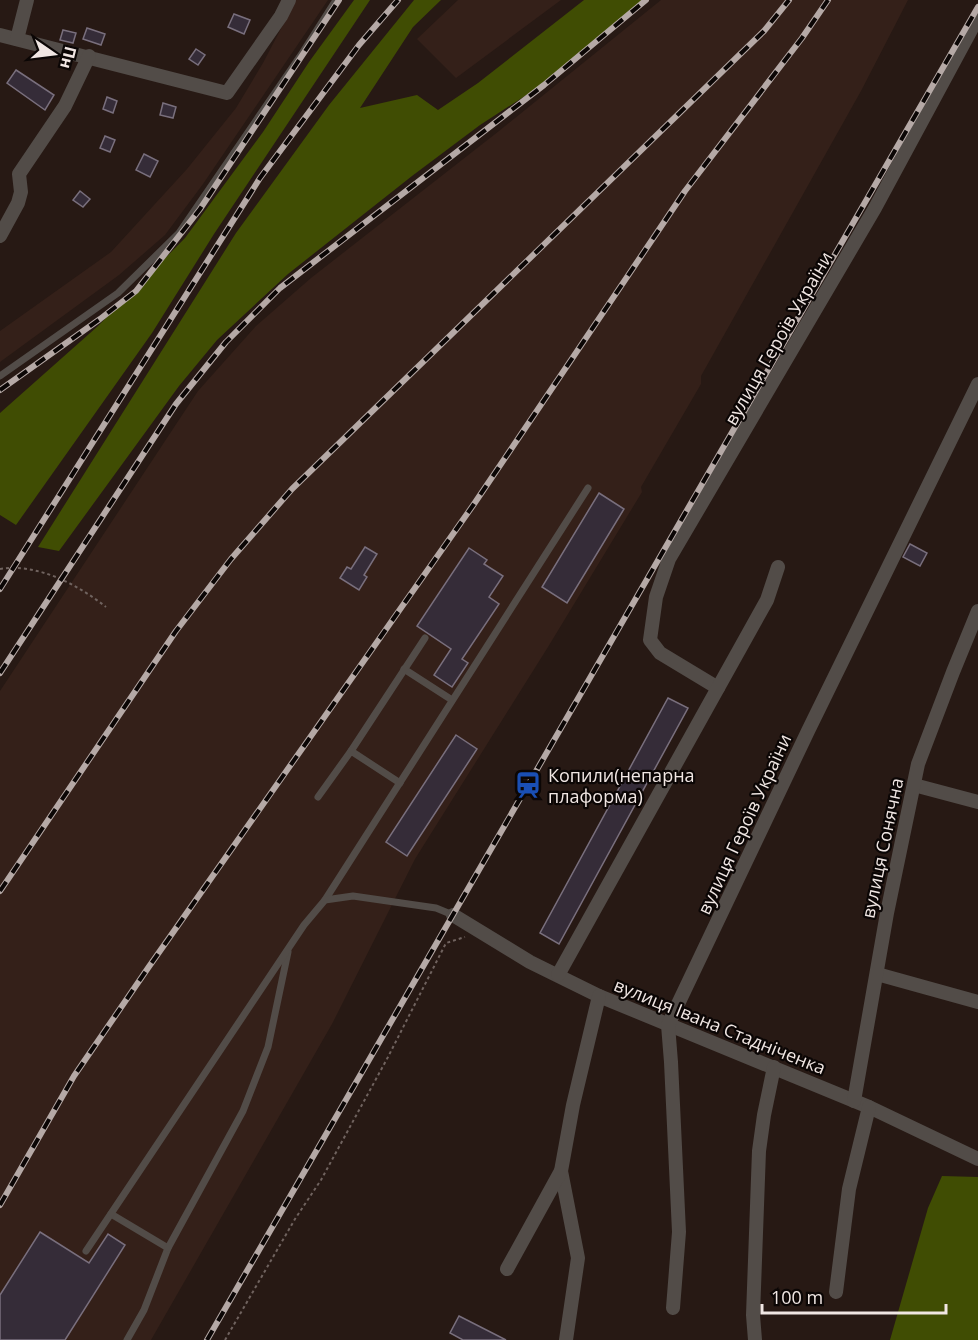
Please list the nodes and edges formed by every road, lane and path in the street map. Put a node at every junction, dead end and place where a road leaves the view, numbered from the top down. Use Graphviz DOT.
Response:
graph roads {
  1 [pos="27,0"];
  2 [pos="289,0"];
  3 [pos="336,0"];
  4 [pos="978,17"];
  5 [pos="0,35"];
  6 [pos="17,39"];
  7 [pos="89,56"];
  8 [pos="0,236"];
  9 [pos="0,376"];
  10 [pos="978,384"];
  11 [pos="588,488"];
  12 [pos="778,567"];
  13 [pos="0,569"];
  14 [pos="106,607"];
  15 [pos="978,611"];
  16 [pos="425,638"];
  17 [pos="404,669"];
  18 [pos="718,687"];
  19 [pos="452,700"];
  20 [pos="351,751"];
  21 [pos="400,783"];
  22 [pos="914,785"];
  23 [pos="318,797"];
  24 [pos="978,802"];
  25 [pos="325,900"];
  26 [pos="453,915"];
  27 [pos="479,932"];
  28 [pos="289,948"];
  29 [pos="877,974"];
  30 [pos="558,975"];
  31 [pos="599,996"];
  32 [pos="978,1002"];
  33 [pos="668,1025"];
  34 [pos="774,1067"];
  35 [pos="854,1101"];
  36 [pos="869,1107"];
  37 [pos="978,1159"];
  38 [pos="561,1171"];
  39 [pos="111,1214"];
  40 [pos="168,1248"];
  41 [pos="86,1251"];
  42 [pos="507,1269"];
  43 [pos="836,1292"];
  44 [pos="673,1308"];
  45 [pos="127,1340"];
  46 [pos="225,1340"];
  47 [pos="566,1340"];
  48 [pos="754,1340"];
  1 -- 6 [label="street"];
  2 -- 7 [label="street"];
  3 -- 9 [label="lane"];
  4 -- 18 [label="street, вулиця Героїв України"];
  5 -- 6 [label="street"];
  6 -- 7 [label="street"];
  7 -- 8 [label="street"];
  10 -- 33 [label="street, вулиця Героїв України"];
  11 -- 19 [label="lane"];
  12 -- 18 [label="street"];
  13 -- 14 [label="path"];
  15 -- 22 [label="street, вулиця Сонячна"];
  16 -- 17 [label="lane"];
  17 -- 19 [label="lane"];
  17 -- 20 [label="lane"];
  18 -- 30 [label="street"];
  19 -- 21 [label="lane"];
  20 -- 21 [label="lane"];
  20 -- 23 [label="lane"];
  21 -- 25 [label="lane"];
  22 -- 24 [label="street"];
  22 -- 29 [label="street, вулиця Сонячна"];
  25 -- 26 [label="lane"];
  25 -- 28 [label="lane"];
  26 -- 27 [label="street, вулиця Івана Стадніченка"];
  27 -- 30 [label="street, вулиця Івана Стадніченка"];
  27 -- 46 [label="path"];
  28 -- 39 [label="lane"];
  28 -- 40 [label="lane"];
  29 -- 32 [label="street"];
  29 -- 35 [label="street, вулиця Сонячна"];
  30 -- 31 [label="street, вулиця Івана Стадніченка"];
  31 -- 33 [label="street, вулиця Івана Стадніченка"];
  31 -- 38 [label="street"];
  33 -- 34 [label="street, вулиця Івана Стадніченка"];
  33 -- 44 [label="street"];
  34 -- 35 [label="street, вулиця Івана Стадніченка"];
  34 -- 48 [label="street"];
  35 -- 36 [label="street, вулиця Івана Стадніченка"];
  36 -- 37 [label="street, вулиця Івана Стадніченка"];
  36 -- 43 [label="street"];
  38 -- 42 [label="street"];
  38 -- 47 [label="street"];
  39 -- 40 [label="lane"];
  39 -- 41 [label="lane"];
  40 -- 45 [label="lane"];
}
